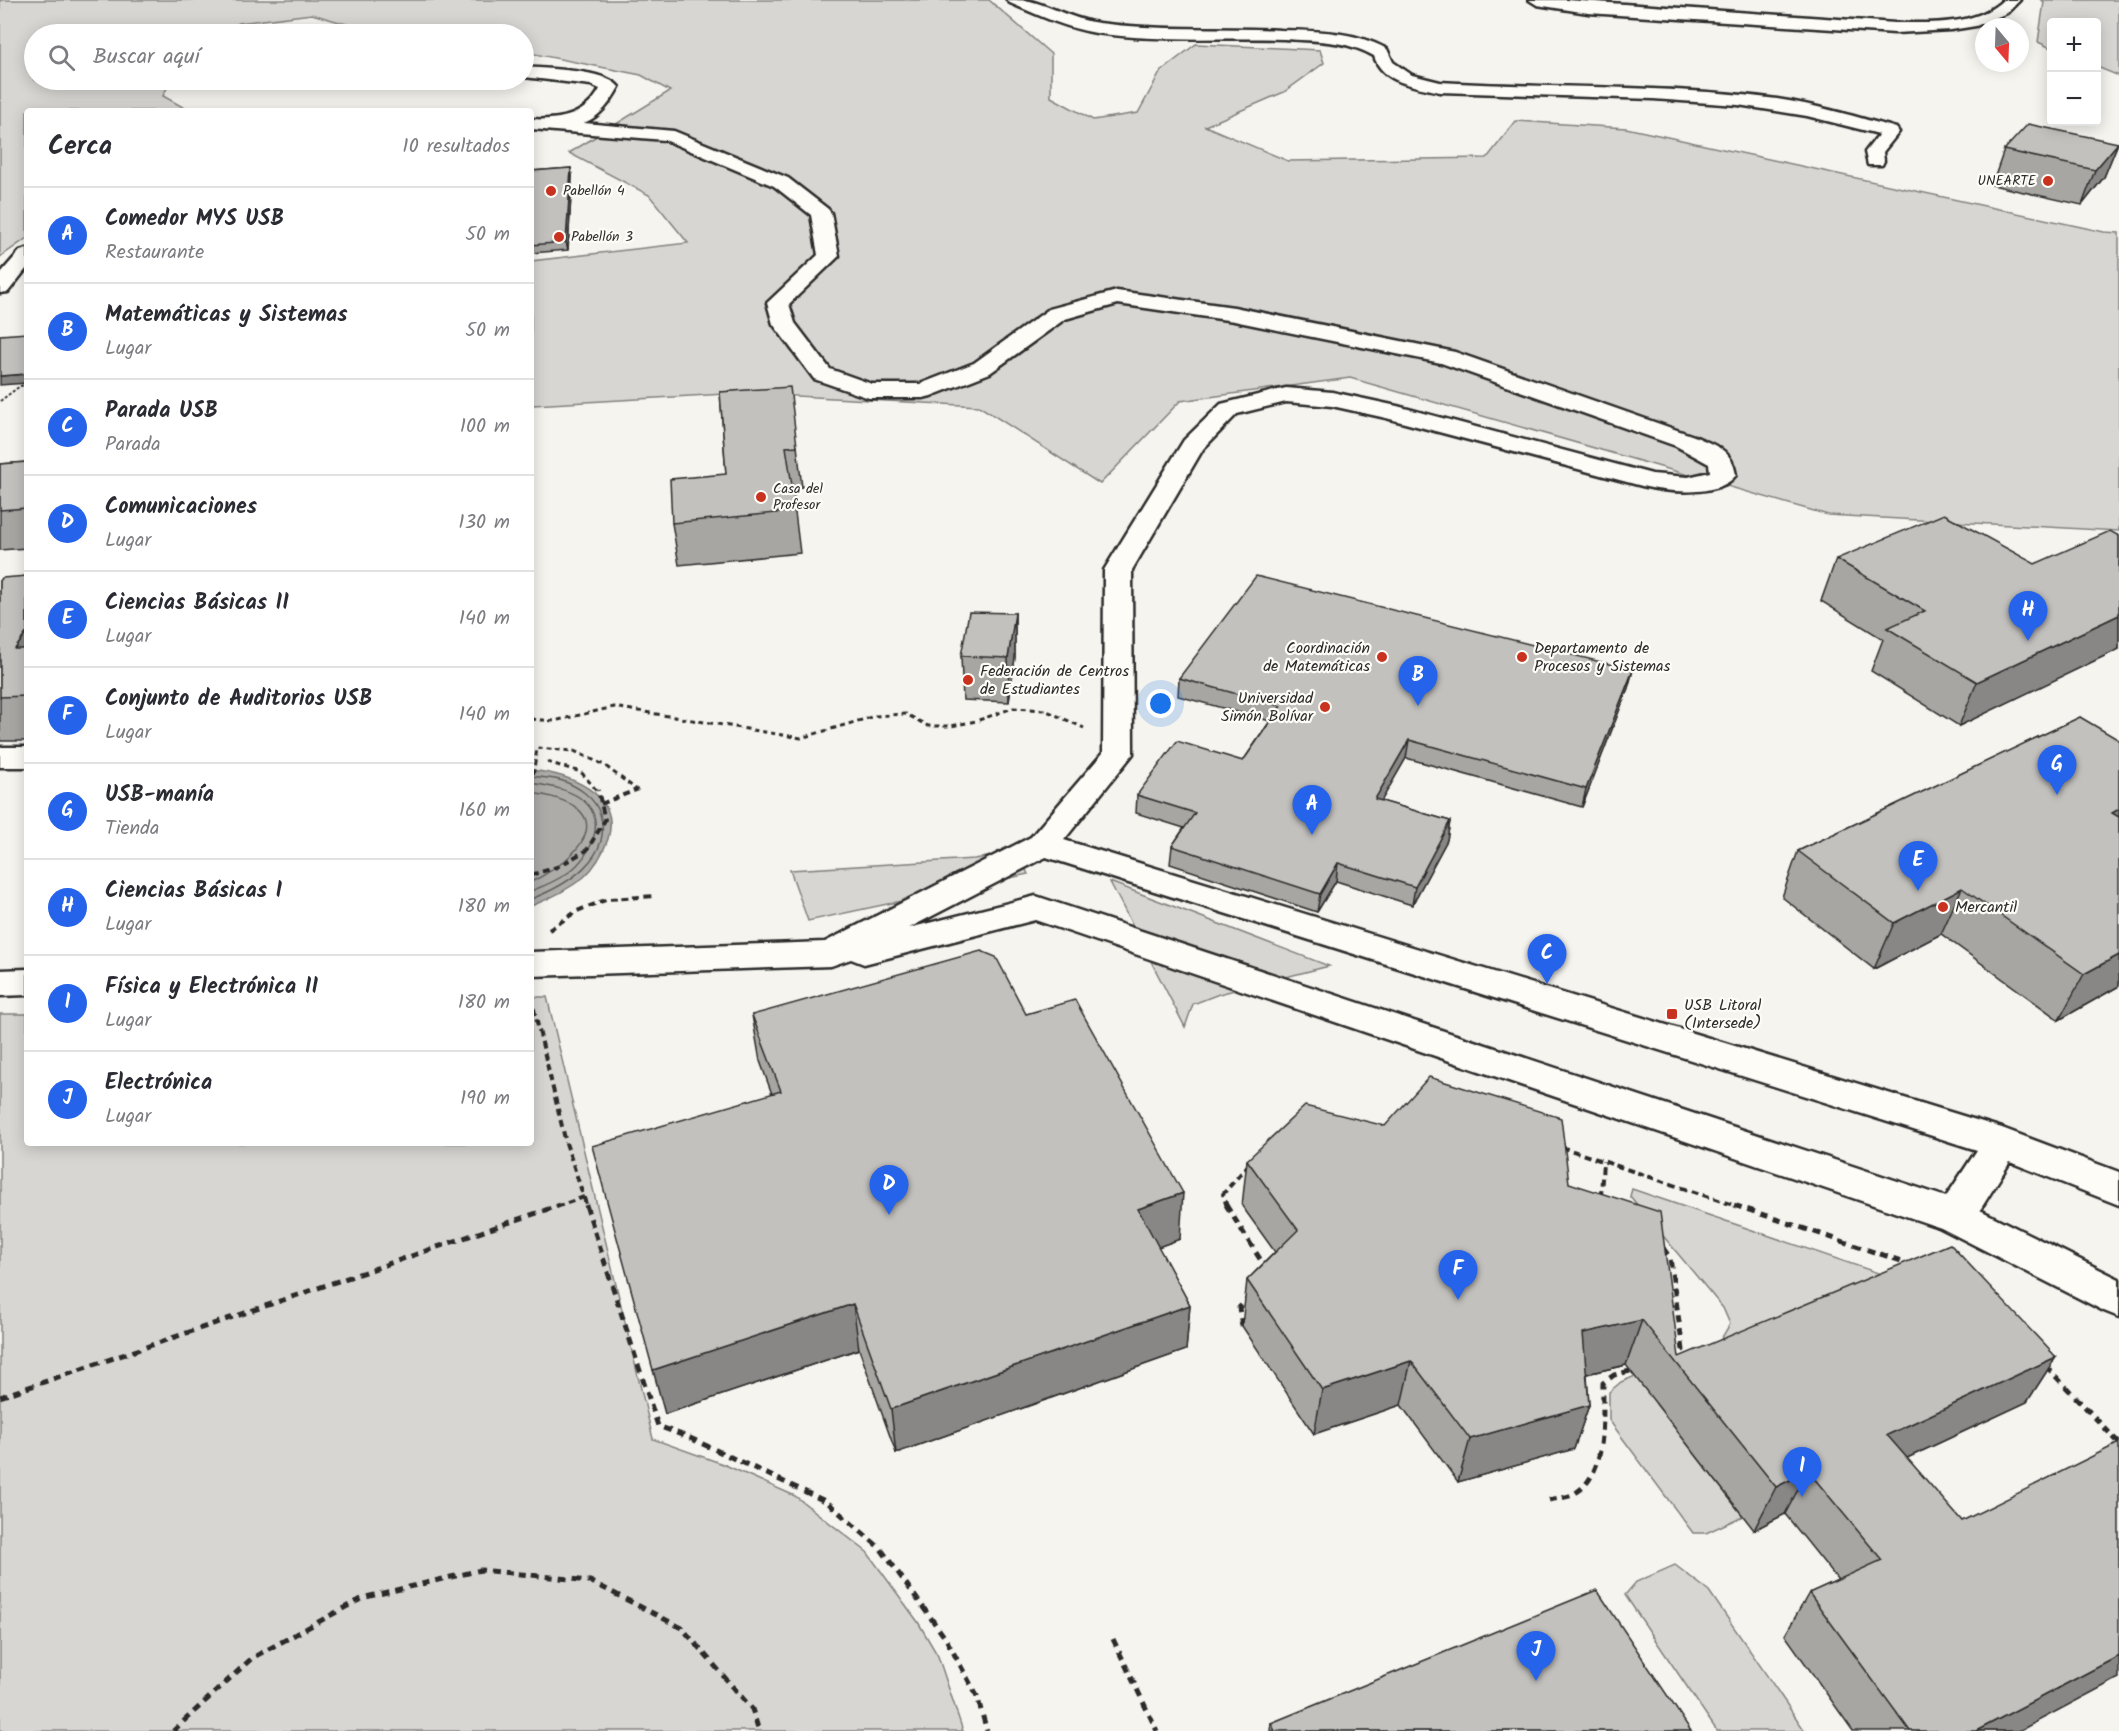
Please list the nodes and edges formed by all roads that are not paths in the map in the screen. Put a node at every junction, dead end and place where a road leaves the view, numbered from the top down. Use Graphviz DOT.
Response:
graph roads {
  1 [pos="1015,0"];
  2 [pos="1537,0"];
  3 [pos="2012,0"];
  4 [pos="534,73"];
  5 [pos="541,125"];
  6 [pos="1875,161"];
  7 [pos="24,259"];
  8 [pos="0,287"];
  9 [pos="0,757"];
  10 [pos="24,757"];
  11 [pos="1042,845"];
  12 [pos="831,954"];
  13 [pos="534,964"];
  14 [pos="24,982"];
  15 [pos="0,983"];
  16 [pos="2002,1143"];
  17 [pos="2119,1189"];
  18 [pos="1955,1216"];
  19 [pos="2119,1299"];
  1 -- 6 [label="lane"];
  2 -- 3 [label="lane"];
  4 -- 5 [label="lane"];
  5 -- 11 [label="lane"];
  7 -- 8 [label="lane"];
  9 -- 10 [label="lane"];
  11 -- 12 [label="lane"];
  11 -- 16 [label="lane"];
  12 -- 13 [label="lane"];
  12 -- 18 [label="lane"];
  14 -- 15 [label="lane"];
  16 -- 17 [label="lane"];
  16 -- 18 [label="lane"];
  18 -- 19 [label="lane"];
}
